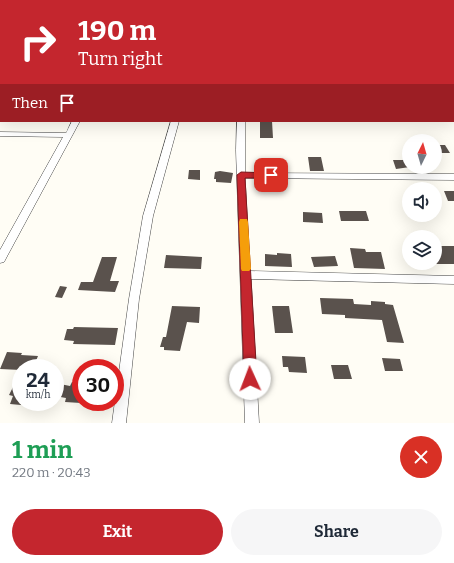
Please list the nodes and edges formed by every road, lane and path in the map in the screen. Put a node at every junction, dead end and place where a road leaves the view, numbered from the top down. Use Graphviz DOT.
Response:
graph roads {
  1 [pos="75,122"];
  2 [pos="175,122"];
  3 [pos="241,122"];
  4 [pos="0,134"];
  5 [pos="68,135"];
  6 [pos="241,175"];
  7 [pos="454,177"];
  8 [pos="0,259"];
  9 [pos="246,276"];
  10 [pos="454,280"];
  11 [pos="119,423"];
  12 [pos="252,423"];
  1 -- 5 [label="street"];
  2 -- 11 [label="street"];
  3 -- 6 [label="street"];
  4 -- 5 [label="street"];
  5 -- 8 [label="street"];
  6 -- 7 [label="street"];
  6 -- 9 [label="street"];
  9 -- 10 [label="street"];
  9 -- 12 [label="street"];
}
